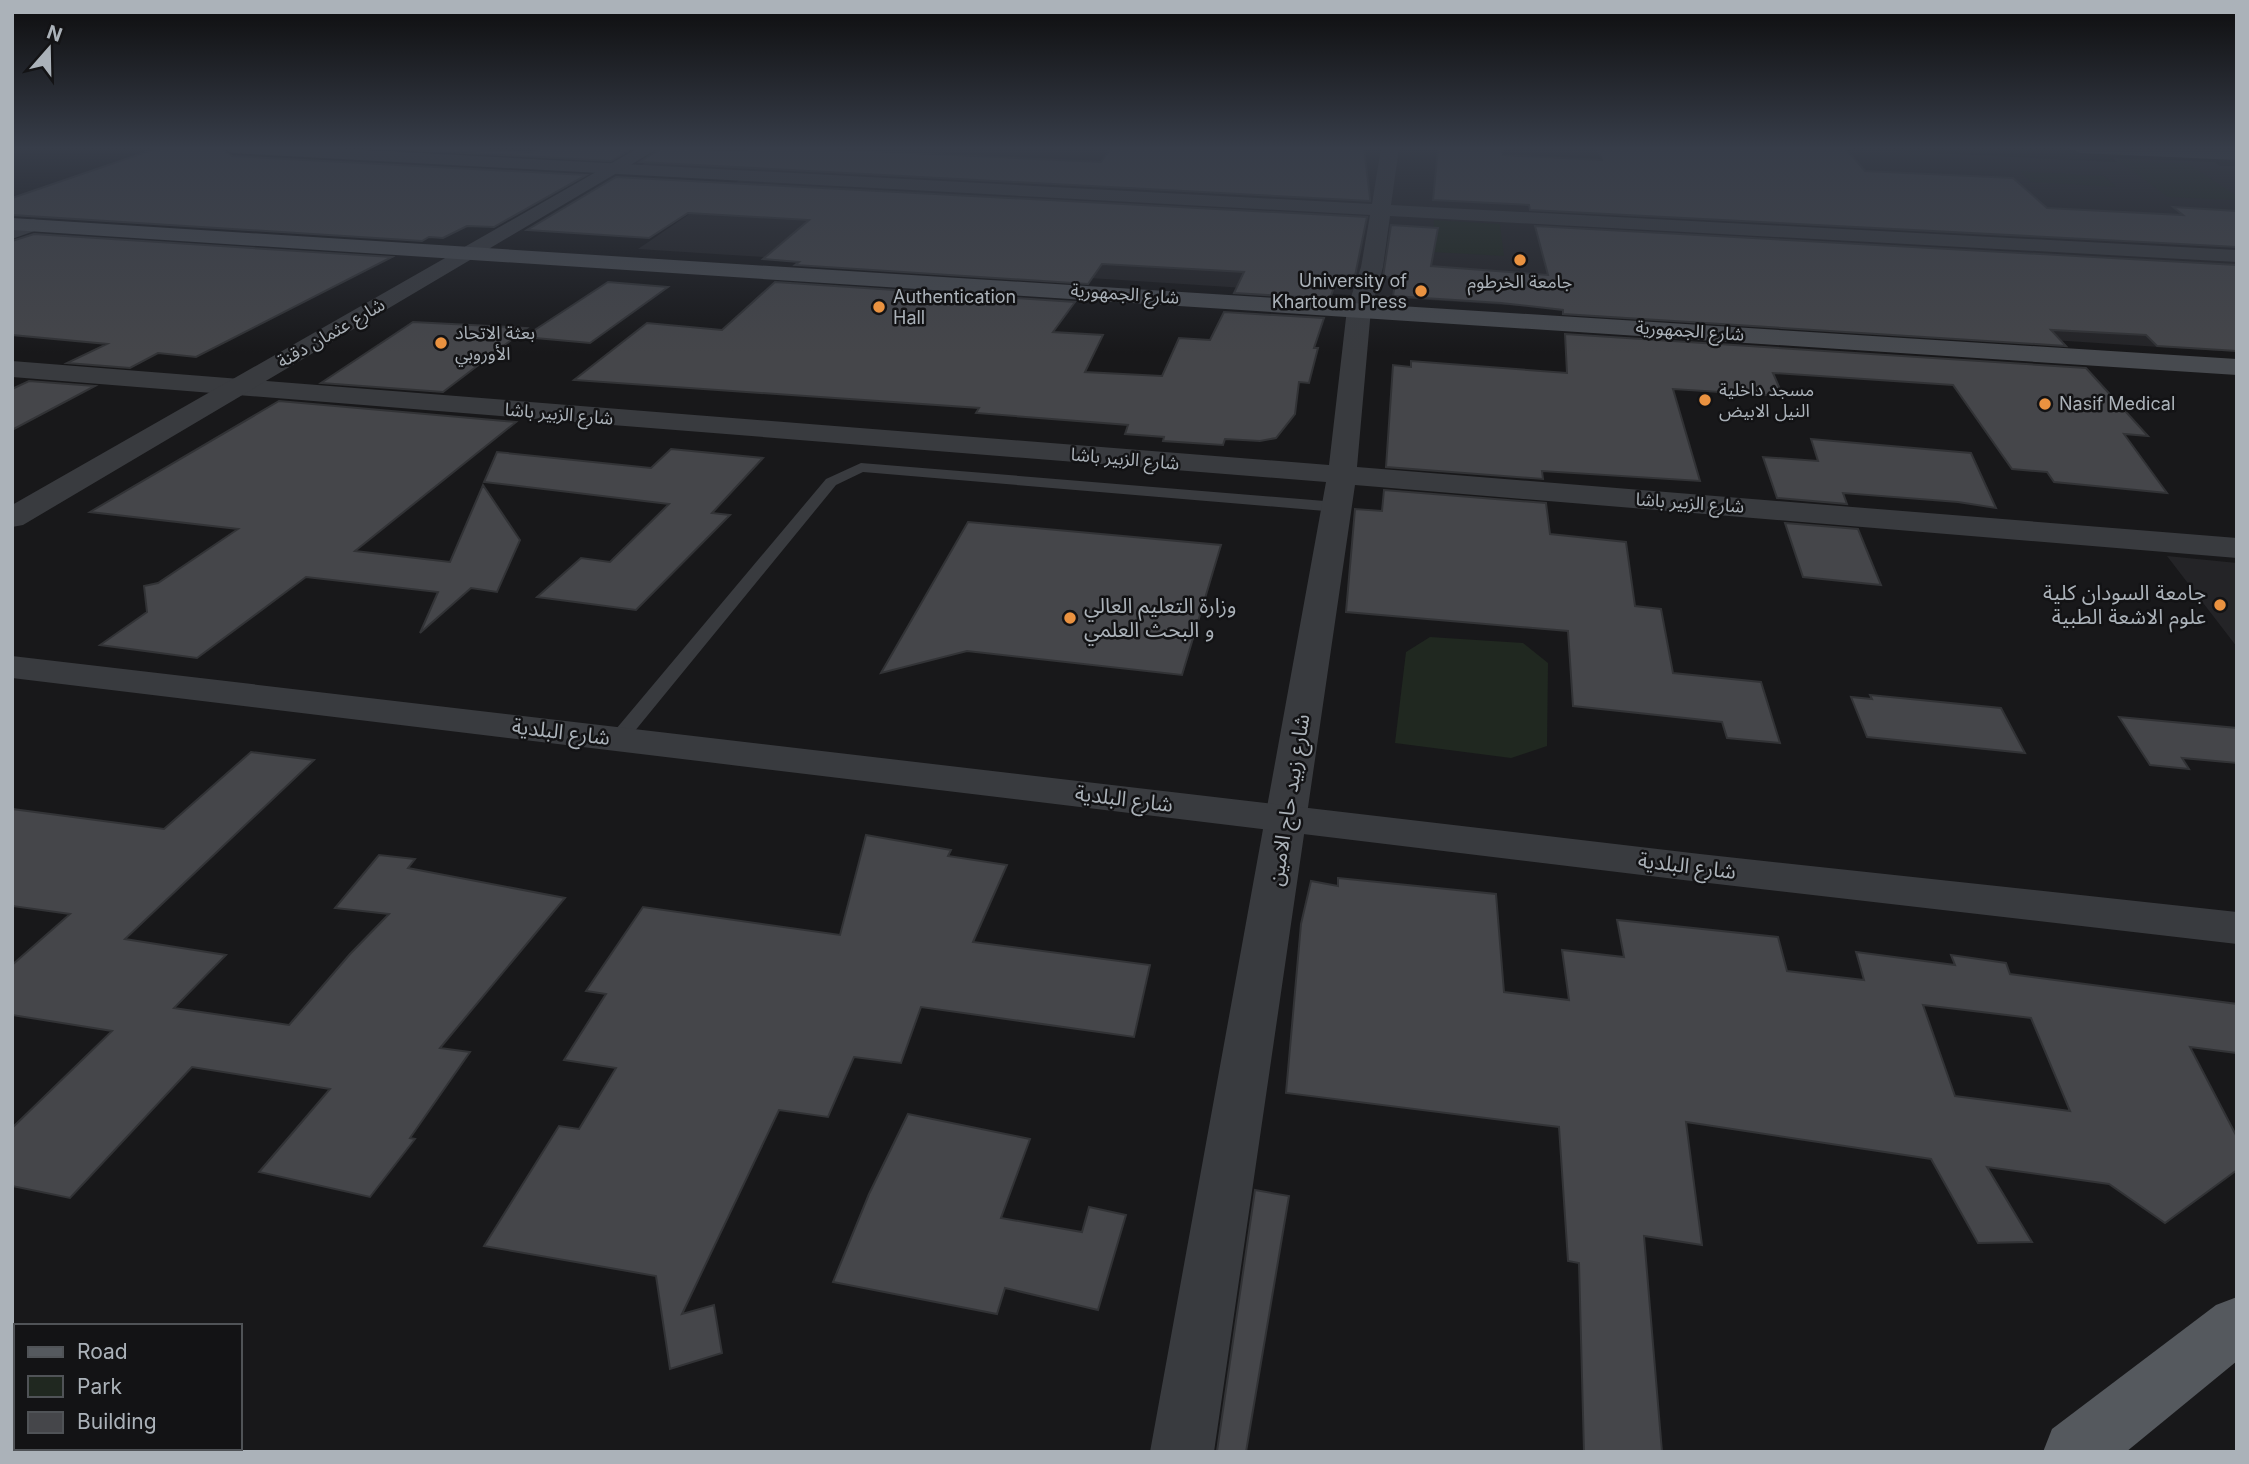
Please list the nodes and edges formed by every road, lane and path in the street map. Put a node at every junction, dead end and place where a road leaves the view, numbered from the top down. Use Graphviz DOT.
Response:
graph roads {
  1 [pos="533,216"];
  2 [pos="1379,216"];
  3 [pos="1498,216"];
  4 [pos="19,227"];
  5 [pos="469,254"];
  6 [pos="2237,256"];
  7 [pos="1359,309"];
  8 [pos="2237,367"];
  9 [pos="12,369"];
  10 [pos="235,388"];
  11 [pos="1339,491"];
  12 [pos="12,518"];
  13 [pos="2237,548"];
  14 [pos="12,667"];
  15 [pos="618,739"];
  16 [pos="1286,818"];
  17 [pos="2237,928"];
  18 [pos="2237,1324"];
  19 [pos="1182,1452"];
  20 [pos="2075,1452"];
  1 -- 5 [label="street, شارع عثمان دقنة"];
  2 -- 7 [label="street, شارع زبيد حاج الامين"];
  3 -- 6 [label="street"];
  4 -- 5 [label="main road, شارع الجمهورية"];
  5 -- 7 [label="main road, شارع الجمهورية"];
  5 -- 10 [label="street, شارع عثمان دقنة"];
  7 -- 8 [label="main road, شارع الجمهورية"];
  7 -- 11 [label="street, شارع زبيد حاج الامين"];
  9 -- 10 [label="street, شارع الزبير باشا"];
  10 -- 11 [label="street, شارع الزبير باشا"];
  10 -- 12 [label="street, شارع عثمان دقنة"];
  11 -- 13 [label="street, شارع الزبير باشا"];
  11 -- 15 [label="lane"];
  11 -- 16 [label="street, شارع زبيد حاج الامين"];
  14 -- 15 [label="street, شارع البلدية"];
  15 -- 16 [label="street, شارع البلدية"];
  16 -- 17 [label="street, شارع البلدية"];
  16 -- 19 [label="street, شارع زبيد حاج الامين"];
  18 -- 20 [label="main road"];
}
